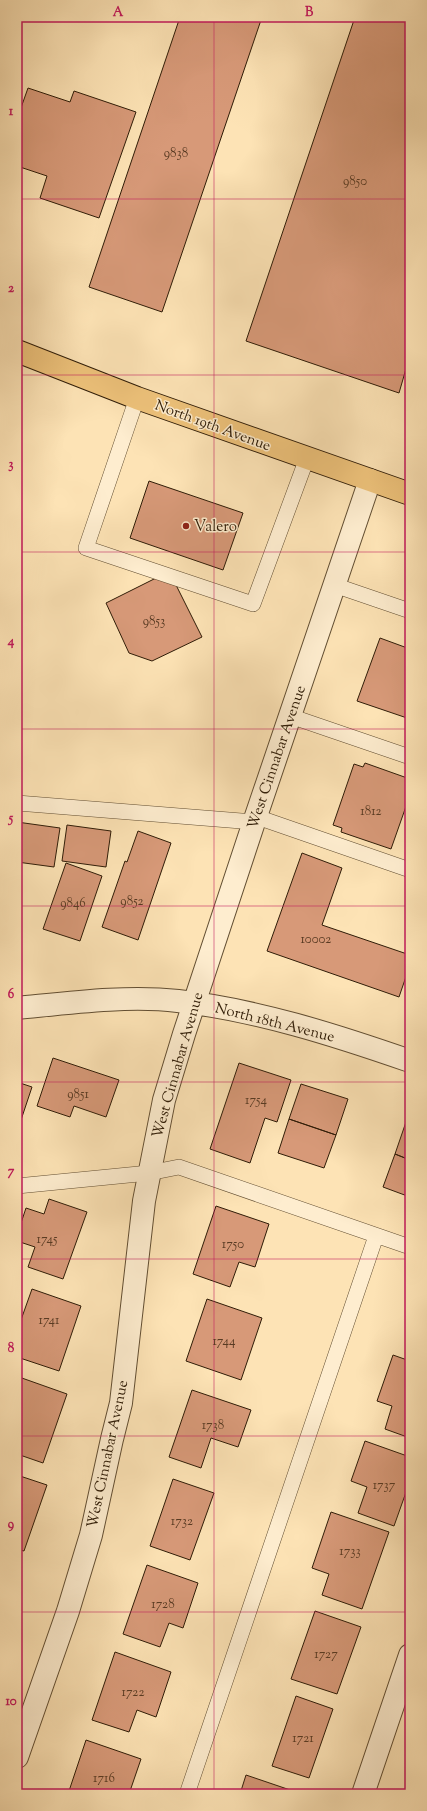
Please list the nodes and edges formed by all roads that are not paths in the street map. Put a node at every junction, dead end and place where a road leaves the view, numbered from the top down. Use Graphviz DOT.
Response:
graph roads {
  1 [pos="17,351"];
  2 [pos="137,398"];
  3 [pos="306,458"];
  4 [pos="370,480"];
  5 [pos="410,494"];
  6 [pos="334,585"];
  7 [pos="410,611"];
  8 [pos="290,716"];
  9 [pos="407,756"];
  10 [pos="17,803"];
  11 [pos="256,819"];
  12 [pos="410,870"];
  13 [pos="194,1003"];
  14 [pos="17,1008"];
  15 [pos="410,1061"];
  16 [pos="149,1173"];
  17 [pos="17,1186"];
  18 [pos="376,1236"];
  19 [pos="410,1247"];
  20 [pos="410,1655"];
  21 [pos="17,1757"];
  22 [pos="187,1794"];
  23 [pos="363,1794"];
  1 -- 2 [label="main road, North 19th Avenue"];
  2 -- 3 [label="main road, North 19th Avenue"];
  2 -- 3 [label="lane"];
  3 -- 4 [label="main road, North 19th Avenue"];
  4 -- 5 [label="main road, North 19th Avenue"];
  4 -- 6 [label="street, West Cinnabar Avenue"];
  6 -- 7 [label="lane"];
  6 -- 8 [label="street, West Cinnabar Avenue"];
  8 -- 9 [label="lane"];
  8 -- 11 [label="street, West Cinnabar Avenue"];
  10 -- 11 [label="lane"];
  11 -- 12 [label="lane"];
  11 -- 13 [label="street, West Cinnabar Avenue"];
  13 -- 14 [label="street, North 18th Avenue"];
  13 -- 15 [label="street, North 18th Avenue"];
  13 -- 16 [label="street, West Cinnabar Avenue"];
  16 -- 17 [label="lane"];
  16 -- 18 [label="lane"];
  16 -- 21 [label="street, West Cinnabar Avenue"];
  18 -- 19 [label="lane"];
  18 -- 22 [label="lane"];
  20 -- 23 [label="street"];
}
